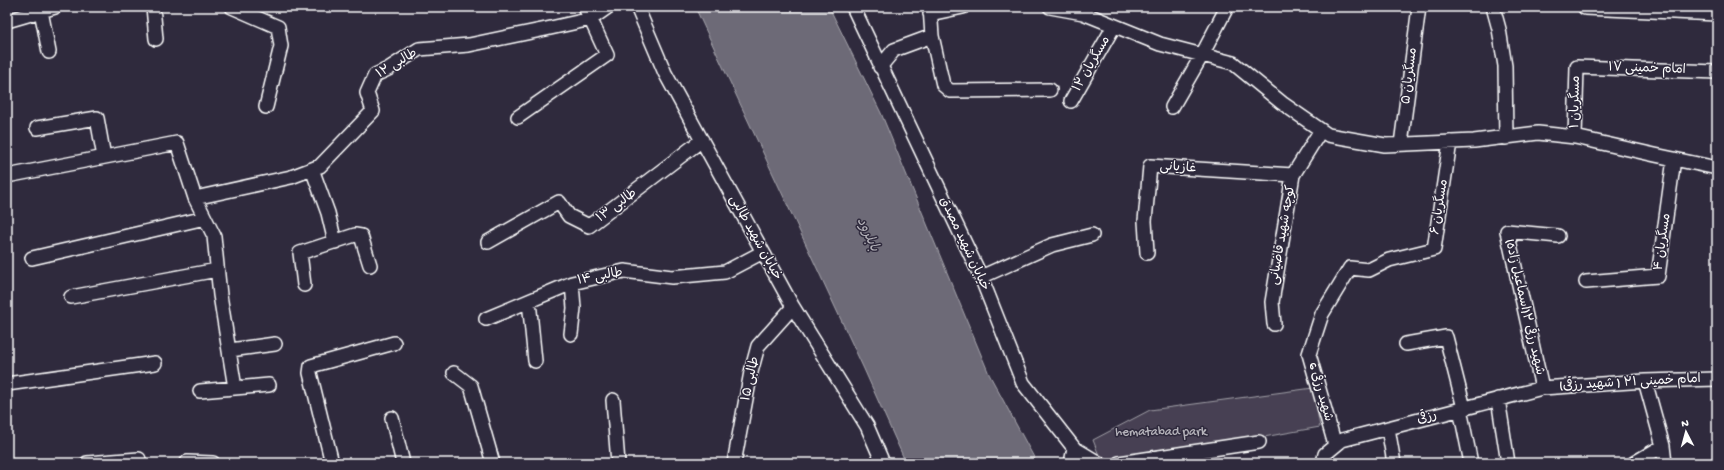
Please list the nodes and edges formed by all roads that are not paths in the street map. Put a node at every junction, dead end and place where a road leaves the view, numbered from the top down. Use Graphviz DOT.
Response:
graph roads {
  1 [pos="55,7"];
  2 [pos="153,7"];
  3 [pos="232,7"];
  4 [pos="585,7"];
  5 [pos="608,7"];
  6 [pos="637,7"];
  7 [pos="853,7"];
  8 [pos="963,7"];
  9 [pos="1050,7"];
  10 [pos="1227,7"];
  11 [pos="1419,7"];
  12 [pos="1492,7"];
  13 [pos="1585,8"];
  14 [pos="930,10"];
  15 [pos="41,11"];
  16 [pos="1717,14"];
  17 [pos="591,19"];
  18 [pos="7,21"];
  19 [pos="1114,26"];
  20 [pos="932,36"];
  21 [pos="156,39"];
  22 [pos="49,52"];
  23 [pos="1202,55"];
  24 [pos="880,67"];
  25 [pos="1577,67"];
  26 [pos="1717,72"];
  27 [pos="1050,90"];
  28 [pos="1071,102"];
  29 [pos="266,107"];
  30 [pos="1172,107"];
  31 [pos="518,117"];
  32 [pos="37,128"];
  33 [pos="1321,130"];
  34 [pos="1576,137"];
  35 [pos="1506,138"];
  36 [pos="702,140"];
  37 [pos="1450,142"];
  38 [pos="1401,144"];
  39 [pos="104,157"];
  40 [pos="1674,159"];
  41 [pos="1717,168"];
  42 [pos="312,169"];
  43 [pos="1293,175"];
  44 [pos="7,176"];
  45 [pos="195,198"];
  46 [pos="205,218"];
  47 [pos="1092,235"];
  48 [pos="1558,236"];
  49 [pos="335,242"];
  50 [pos="488,242"];
  51 [pos="763,252"];
  52 [pos="1147,253"];
  53 [pos="32,258"];
  54 [pos="1388,260"];
  55 [pos="370,265"];
  56 [pos="217,270"];
  57 [pos="980,277"];
  58 [pos="1586,282"];
  59 [pos="572,283"];
  60 [pos="304,285"];
  61 [pos="71,297"];
  62 [pos="529,301"];
  63 [pos="793,307"];
  64 [pos="486,319"];
  65 [pos="1274,324"];
  66 [pos="571,334"];
  67 [pos="394,343"];
  68 [pos="275,344"];
  69 [pos="1406,344"];
  70 [pos="230,350"];
  71 [pos="535,361"];
  72 [pos="155,363"];
  73 [pos="454,373"];
  74 [pos="1717,379"];
  75 [pos="1645,381"];
  76 [pos="7,384"];
  77 [pos="269,385"];
  78 [pos="234,388"];
  79 [pos="1542,388"];
  80 [pos="200,391"];
  81 [pos="1498,399"];
  82 [pos="613,400"];
  83 [pos="1462,409"];
  84 [pos="392,418"];
  85 [pos="1388,428"];
  86 [pos="1259,442"];
  87 [pos="1335,446"];
  88 [pos="1663,446"];
  89 [pos="1074,448"];
  90 [pos="139,459"];
  91 [pos="187,462"];
  92 [pos="87,463"];
  93 [pos="213,463"];
  94 [pos="332,463"];
  95 [pos="403,463"];
  96 [pos="492,463"];
  97 [pos="618,463"];
  98 [pos="734,463"];
  99 [pos="883,463"];
  100 [pos="1070,463"];
  101 [pos="1099,463"];
  102 [pos="1119,463"];
  103 [pos="1323,463"];
  104 [pos="1394,463"];
  105 [pos="1471,463"];
  106 [pos="1508,463"];
  107 [pos="1634,463"];
  108 [pos="1666,463"];
  1 -- 15 [label="street"];
  2 -- 21 [label="street"];
  3 -- 29 [label="street"];
  4 -- 17 [label="street"];
  5 -- 17 [label="street, طالبی ۱۲"];
  6 -- 36 [label="street, خیابان شهید طالبی"];
  7 -- 24 [label="street, خیابان شهید مصدق"];
  8 -- 14 [label="street"];
  9 -- 19 [label="street"];
  10 -- 23 [label="street"];
  11 -- 38 [label="street, مسگریان ۵"];
  12 -- 35 [label="street"];
  13 -- 16 [label="street"];
  14 -- 20 [label="street"];
  15 -- 18 [label="street"];
  15 -- 22 [label="street"];
  17 -- 31 [label="street"];
  17 -- 42 [label="street, طالبی ۱۲"];
  19 -- 23 [label="street"];
  19 -- 28 [label="street, مسگریان ۱۲"];
  20 -- 24 [label="street"];
  20 -- 27 [label="street"];
  23 -- 30 [label="street"];
  23 -- 33 [label="street"];
  24 -- 57 [label="street, خیابان شهید مصدق"];
  25 -- 26 [label="street, امام خمینی ۱۷"];
  25 -- 34 [label="street, مسگریان ۱"];
  32 -- 39 [label="street"];
  33 -- 38 [label="street"];
  33 -- 43 [label="street, کوچه شهید قاضیانی"];
  34 -- 35 [label="street"];
  34 -- 40 [label="street"];
  35 -- 37 [label="street"];
  36 -- 50 [label="street, طالبی ۱۳"];
  36 -- 51 [label="street, خیابان شهید طالبی"];
  37 -- 38 [label="street"];
  37 -- 54 [label="street, مسگریان ۶"];
  39 -- 44 [label="street"];
  39 -- 45 [label="street"];
  40 -- 41 [label="street"];
  40 -- 58 [label="street, مسگریان ۴"];
  42 -- 45 [label="street, طالبی ۱۲"];
  42 -- 49 [label="street"];
  43 -- 52 [label="street, غازیانی"];
  43 -- 65 [label="street, کوچه شهید قاضیانی"];
  45 -- 46 [label="street"];
  46 -- 53 [label="street"];
  46 -- 56 [label="street"];
  47 -- 57 [label="street"];
  48 -- 79 [label="street, شهید رزقی ۲(اسماعیل زاده)"];
  49 -- 55 [label="street"];
  49 -- 60 [label="street"];
  51 -- 59 [label="street, طالبی ۱۴"];
  51 -- 63 [label="street, خیابان شهید طالبی"];
  54 -- 87 [label="street, شهید رزقی 6"];
  56 -- 61 [label="street"];
  56 -- 70 [label="street"];
  57 -- 89 [label="street, خیابان شهید مصدق"];
  59 -- 62 [label="street, طالبی ۱۴"];
  59 -- 66 [label="street"];
  62 -- 64 [label="street, طالبی ۱۴"];
  62 -- 71 [label="street"];
  63 -- 98 [label="street, طالبی ۱۵"];
  63 -- 99 [label="street, خیابان شهید طالبی"];
  67 -- 94 [label="street"];
  68 -- 70 [label="street"];
  69 -- 83 [label="street"];
  70 -- 78 [label="street"];
  72 -- 76 [label="street"];
  73 -- 96 [label="street"];
  74 -- 75 [label="street, امام خمینی ۲۱ ( شهید رزقی)"];
  75 -- 79 [label="street, امام خمینی ۲۱ ( شهید رزقی)"];
  75 -- 88 [label="street"];
  77 -- 78 [label="street"];
  78 -- 80 [label="street"];
  79 -- 81 [label="street, رزقی"];
  81 -- 83 [label="street, رزقی"];
  81 -- 106 [label="street"];
  82 -- 97 [label="street"];
  83 -- 85 [label="street, رزقی"];
  83 -- 105 [label="street"];
  84 -- 95 [label="street"];
  85 -- 87 [label="street, رزقی"];
  85 -- 104 [label="street"];
  86 -- 102 [label="street"];
  87 -- 103 [label="street, رزقی"];
  88 -- 107 [label="street"];
  88 -- 108 [label="street"];
  89 -- 100 [label="street"];
  89 -- 101 [label="street, خیابان شهید مصدق"];
  90 -- 92 [label="street"];
  91 -- 93 [label="street"];
}
